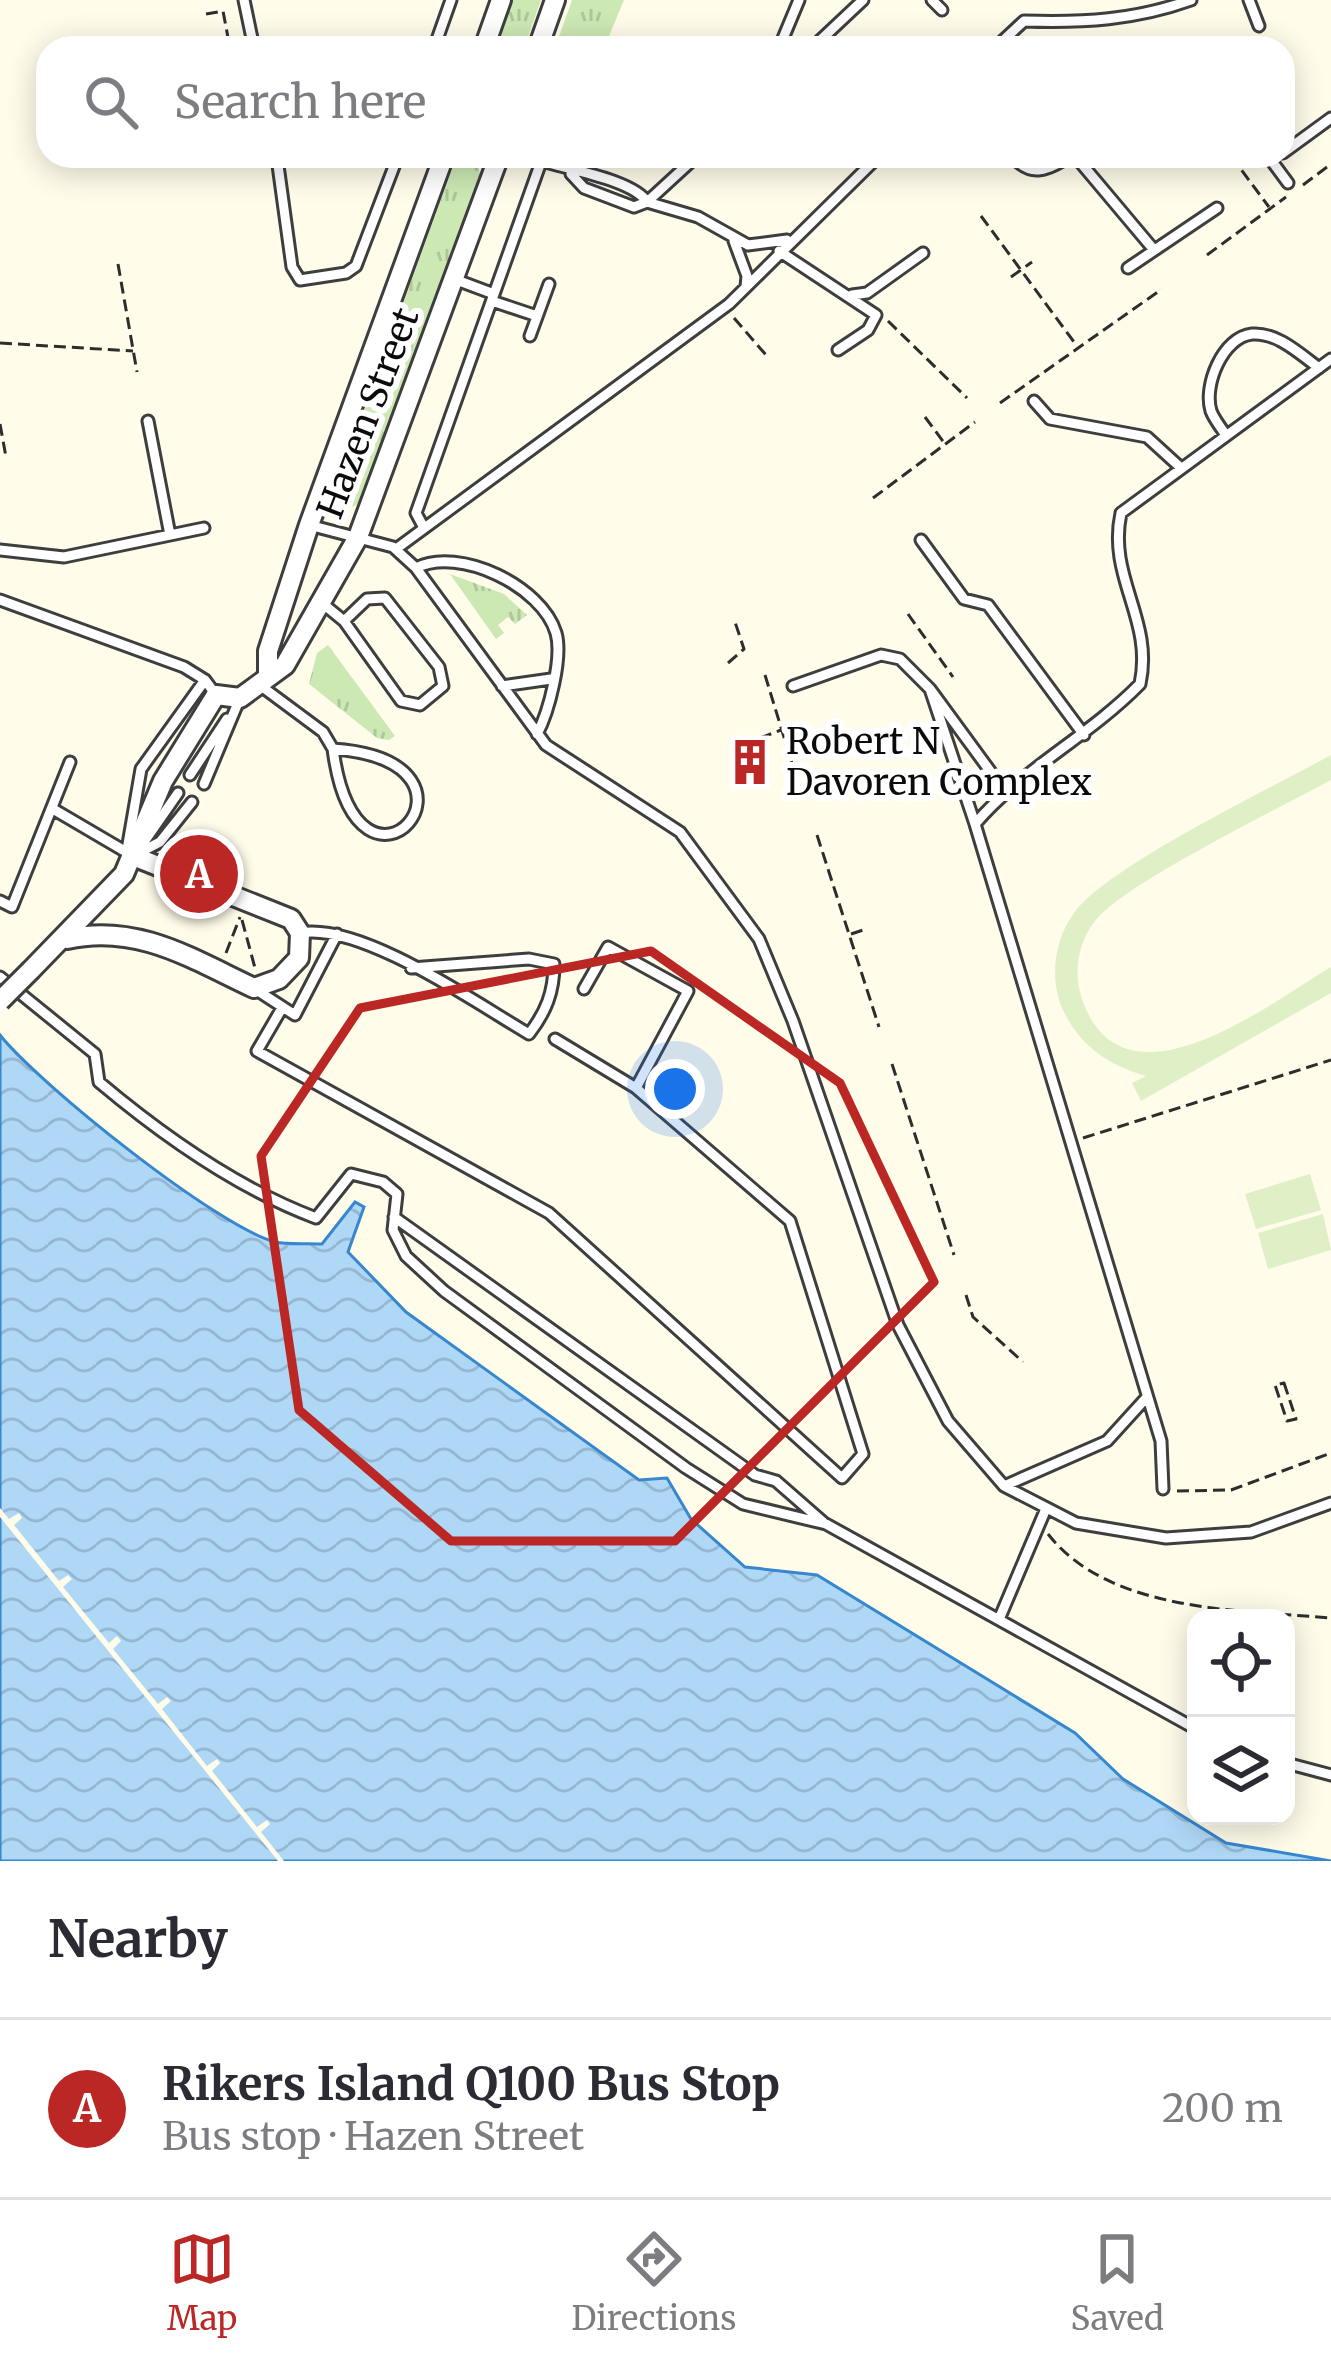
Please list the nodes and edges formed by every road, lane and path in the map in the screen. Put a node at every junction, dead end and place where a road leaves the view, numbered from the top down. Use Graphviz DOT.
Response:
graph roads {
  1 [pos="244,0"];
  2 [pos="452,0"];
  3 [pos="501,0"];
  4 [pos="555,0"];
  5 [pos="799,0"];
  6 [pos="863,0"];
  7 [pos="932,0"];
  8 [pos="1191,0"];
  9 [pos="1249,0"];
  10 [pos="942,10"];
  11 [pos="206,14"];
  12 [pos="1259,26"];
  13 [pos="228,36"];
  14 [pos="252,36"];
  15 [pos="438,36"];
  16 [pos="488,36"];
  17 [pos="542,36"];
  18 [pos="784,36"];
  19 [pos="825,36"];
  20 [pos="1008,36"];
  21 [pos="1331,118"];
  22 [pos="1295,143"];
  23 [pos="1331,164"];
  24 [pos="278,168"];
  25 [pos="393,168"];
  26 [pos="440,168"];
  27 [pos="495,168"];
  28 [pos="539,168"];
  29 [pos="556,168"];
  30 [pos="684,168"];
  31 [pos="866,168"];
  32 [pos="1083,168"];
  33 [pos="1240,168"];
  34 [pos="1281,168"];
  35 [pos="572,174"];
  36 [pos="1288,183"];
  37 [pos="647,202"];
  38 [pos="1217,208"];
  39 [pos="1270,209"];
  40 [pos="981,215"];
  41 [pos="796,233"];
  42 [pos="732,238"];
  43 [pos="779,250"];
  44 [pos="1154,250"];
  45 [pos="923,253"];
  46 [pos="1207,255"];
  47 [pos="1032,262"];
  48 [pos="118,264"];
  49 [pos="1128,268"];
  50 [pos="1021,270"];
  51 [pos="1011,277"];
  52 [pos="454,279"];
  53 [pos="549,284"];
  54 [pos="746,286"];
  55 [pos="1162,289"];
  56 [pos="847,294"];
  57 [pos="493,297"];
  58 [pos="725,307"];
  59 [pos="876,315"];
  60 [pos="537,316"];
  61 [pos="530,336"];
  62 [pos="0,343"];
  63 [pos="1081,344"];
  64 [pos="838,350"];
  65 [pos="133,351"];
  66 [pos="766,355"];
  67 [pos="1331,359"];
  68 [pos="1318,368"];
  69 [pos="137,372"];
  70 [pos="968,398"];
  71 [pos="1034,401"];
  72 [pos="1000,403"];
  73 [pos="925,417"];
  74 [pos="148,421"];
  75 [pos="975,422"];
  76 [pos="0,424"];
  77 [pos="1226,435"];
  78 [pos="946,445"];
  79 [pos="6,457"];
  80 [pos="1181,468"];
  81 [pos="873,498"];
  82 [pos="309,525"];
  83 [pos="204,528"];
  84 [pos="424,529"];
  85 [pos="170,535"];
  86 [pos="358,536"];
  87 [pos="921,540"];
  88 [pos="396,549"];
  89 [pos="0,550"];
  90 [pos="416,568"];
  91 [pos="0,600"];
  92 [pos="322,603"];
  93 [pos="908,614"];
  94 [pos="734,619"];
  95 [pos="344,621"];
  96 [pos="728,663"];
  97 [pos="765,675"];
  98 [pos="953,676"];
  99 [pos="551,679"];
  100 [pos="265,681"];
  101 [pos="502,686"];
  102 [pos="793,686"];
  103 [pos="211,687"];
  104 [pos="930,689"];
  105 [pos="240,698"];
  106 [pos="782,730"];
  107 [pos="537,734"];
  108 [pos="1084,735"];
  109 [pos="760,737"];
  110 [pos="333,749"];
  111 [pos="70,762"];
  112 [pos="190,775"];
  113 [pos="204,784"];
  114 [pos="1004,790"];
  115 [pos="178,793"];
  116 [pos="801,793"];
  117 [pos="192,802"];
  118 [pos="53,809"];
  119 [pos="975,824"];
  120 [pos="817,835"];
  121 [pos="130,854"];
  122 [pos="0,901"];
  123 [pos="866,929"];
  124 [pos="301,933"];
  125 [pos="337,934"];
  126 [pos="849,934"];
  127 [pos="62,940"];
  128 [pos="411,968"];
  129 [pos="219,972"];
  130 [pos="0,977"];
  131 [pos="254,988"];
  132 [pos="584,989"];
  133 [pos="0,1001"];
  134 [pos="282,1007"];
  135 [pos="879,1028"];
  136 [pos="555,1039"];
  137 [pos="1331,1060"];
  138 [pos="892,1064"];
  139 [pos="636,1088"];
  140 [pos="1070,1141"];
  141 [pos="935,1159"];
  142 [pos="924,1162"];
  143 [pos="394,1217"];
  144 [pos="954,1255"];
  145 [pos="966,1295"];
  146 [pos="1022,1362"];
  147 [pos="1275,1385"];
  148 [pos="1148,1397"];
  149 [pos="1331,1454"];
  150 [pos="1004,1486"];
  151 [pos="1162,1489"];
  152 [pos="1331,1503"];
  153 [pos="1045,1511"];
  154 [pos="1040,1523"];
  155 [pos="826,1524"];
  156 [pos="1000,1617"];
  157 [pos="1331,1618"];
  158 [pos="1187,1724"];
  159 [pos="1295,1765"];
  160 [pos="1331,1775"];
  1 -- 14 [label="lane"];
  2 -- 15 [label="lane"];
  3 -- 16 [label="street"];
  4 -- 17 [label="street"];
  5 -- 18 [label="lane"];
  6 -- 19 [label="lane"];
  7 -- 10 [label="lane"];
  8 -- 20 [label="lane"];
  9 -- 12 [label="lane"];
  11 -- 13 [label="path"];
  21 -- 22 [label="lane"];
  23 -- 39 [label="path"];
  24 -- 25 [label="lane"];
  26 -- 82 [label="street, Hazen Street"];
  27 -- 52 [label="street, Hazen Street"];
  28 -- 57 [label="lane"];
  29 -- 35 [label="lane"];
  30 -- 37 [label="lane"];
  31 -- 41 [label="lane"];
  32 -- 44 [label="lane"];
  33 -- 39 [label="path"];
  34 -- 36 [label="lane"];
  35 -- 37 [label="lane"];
  35 -- 37 [label="lane"];
  37 -- 42 [label="lane"];
  38 -- 44 [label="lane"];
  39 -- 46 [label="path"];
  40 -- 50 [label="path"];
  41 -- 42 [label="lane"];
  41 -- 43 [label="lane"];
  42 -- 54 [label="lane"];
  43 -- 54 [label="lane"];
  43 -- 56 [label="lane"];
  44 -- 49 [label="lane"];
  45 -- 56 [label="lane"];
  47 -- 50 [label="path"];
  48 -- 65 [label="path"];
  50 -- 51 [label="path"];
  50 -- 63 [label="path"];
  52 -- 57 [label="lane"];
  52 -- 86 [label="street, Hazen Street"];
  53 -- 60 [label="lane"];
  54 -- 58 [label="lane"];
  55 -- 63 [label="path"];
  56 -- 59 [label="lane"];
  57 -- 60 [label="lane"];
  57 -- 84 [label="lane"];
  58 -- 66 [label="path"];
  58 -- 84 [label="lane"];
  59 -- 64 [label="lane"];
  59 -- 70 [label="path"];
  60 -- 61 [label="lane"];
  62 -- 65 [label="path"];
  63 -- 72 [label="path"];
  65 -- 69 [label="path"];
  67 -- 68 [label="lane"];
  68 -- 77 [label="lane"];
  68 -- 77 [label="lane"];
  71 -- 80 [label="lane"];
  73 -- 78 [label="path"];
  74 -- 85 [label="lane"];
  75 -- 78 [label="path"];
  76 -- 79 [label="path"];
  77 -- 80 [label="lane"];
  78 -- 81 [label="path"];
  80 -- 108 [label="lane"];
  82 -- 86 [label="lane"];
  82 -- 100 [label="street, Hazen Street"];
  83 -- 85 [label="lane"];
  84 -- 88 [label="lane"];
  85 -- 89 [label="lane"];
  86 -- 88 [label="lane"];
  86 -- 92 [label="street, Hazen Street"];
  87 -- 108 [label="lane"];
  88 -- 90 [label="lane"];
  90 -- 99 [label="lane"];
  90 -- 101 [label="lane"];
  91 -- 103 [label="lane"];
  92 -- 95 [label="lane"];
  92 -- 100 [label="street, Hazen Street"];
  93 -- 98 [label="path"];
  94 -- 96 [label="path"];
  95 -- 95 [label="lane"];
  97 -- 106 [label="path"];
  99 -- 101 [label="lane"];
  99 -- 107 [label="lane"];
  100 -- 105 [label="street, Hazen Street"];
  100 -- 110 [label="lane"];
  101 -- 107 [label="lane"];
  102 -- 104 [label="lane"];
  103 -- 105 [label="street"];
  103 -- 121 [label="street"];
  104 -- 114 [label="lane"];
  104 -- 119 [label="lane"];
  105 -- 112 [label="lane"];
  105 -- 113 [label="lane"];
  106 -- 109 [label="path"];
  106 -- 116 [label="path"];
  107 -- 150 [label="lane"];
  108 -- 114 [label="lane"];
  110 -- 110 [label="lane"];
  111 -- 118 [label="lane"];
  114 -- 119 [label="lane"];
  115 -- 121 [label="lane"];
  117 -- 121 [label="lane"];
  118 -- 121 [label="lane"];
  118 -- 122 [label="lane"];
  119 -- 140 [label="lane"];
  120 -- 126 [label="path"];
  121 -- 124 [label="street"];
  121 -- 127 [label="street"];
  123 -- 126 [label="path"];
  124 -- 125 [label="lane"];
  124 -- 131 [label="street"];
  125 -- 128 [label="lane"];
  125 -- 134 [label="lane"];
  126 -- 135 [label="path"];
  127 -- 129 [label="street"];
  127 -- 133 [label="street, bridge"];
  128 -- 128 [label="lane"];
  129 -- 131 [label="street"];
  129 -- 131 [label="path"];
  130 -- 143 [label="lane"];
  131 -- 134 [label="lane"];
  132 -- 139 [label="lane"];
  134 -- 139 [label="lane"];
  136 -- 139 [label="lane"];
  137 -- 140 [label="path"];
  138 -- 142 [label="path"];
  140 -- 148 [label="lane"];
  141 -- 142 [label="path"];
  142 -- 144 [label="path"];
  143 -- 155 [label="lane"];
  143 -- 155 [label="lane"];
  145 -- 146 [label="path"];
  147 -- 147 [label="path"];
  148 -- 150 [label="lane"];
  148 -- 151 [label="lane"];
  149 -- 151 [label="path"];
  150 -- 153 [label="lane"];
  152 -- 153 [label="lane"];
  153 -- 154 [label="lane"];
  154 -- 156 [label="lane"];
  154 -- 157 [label="path"];
  155 -- 156 [label="lane"];
  156 -- 158 [label="lane"];
  159 -- 160 [label="lane"];
}
